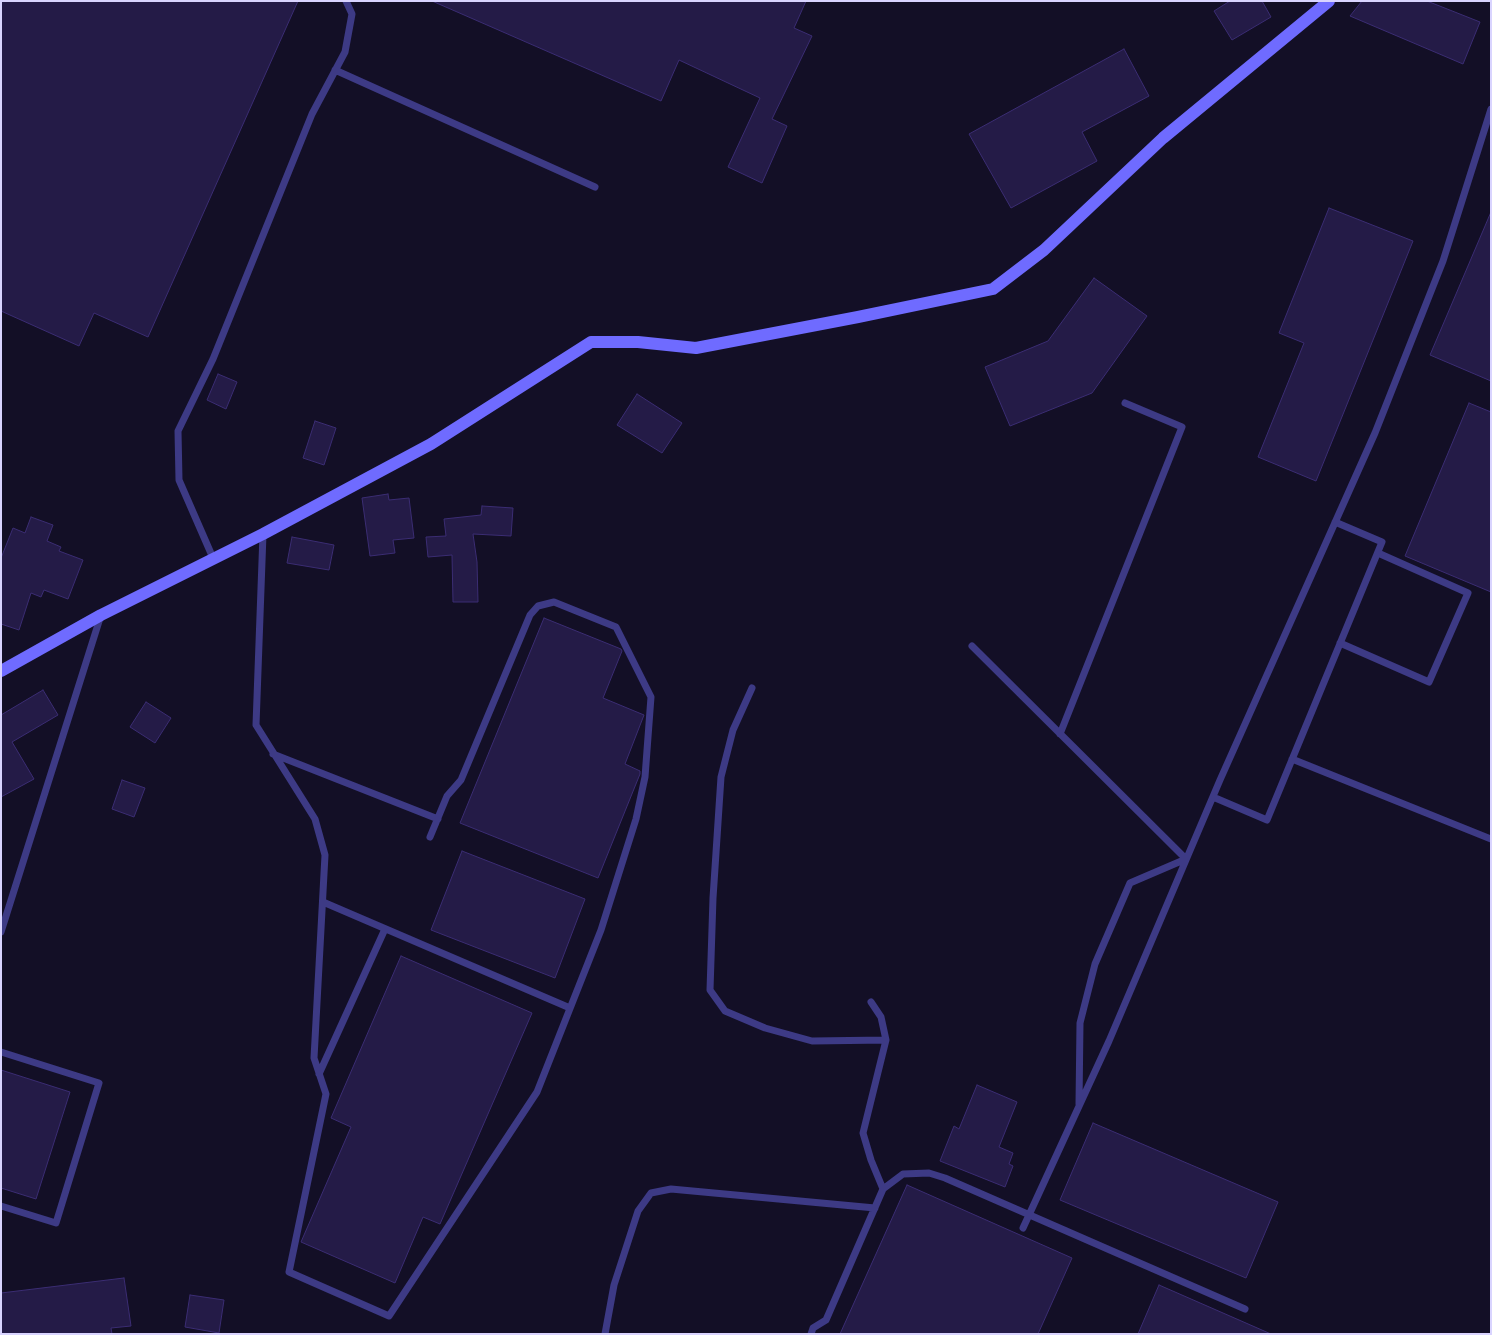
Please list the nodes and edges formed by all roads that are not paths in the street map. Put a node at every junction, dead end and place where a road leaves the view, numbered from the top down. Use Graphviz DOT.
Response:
graph roads {
  1 [pos="346,1"];
  2 [pos="1329,1"];
  3 [pos="335,70"];
  4 [pos="1491,109"];
  5 [pos="595,187"];
  6 [pos="1125,403"];
  7 [pos="1335,522"];
  8 [pos="263,534"];
  9 [pos="1378,553"];
  10 [pos="213,558"];
  11 [pos="101,615"];
  12 [pos="1340,643"];
  13 [pos="972,646"];
  14 [pos="1,672"];
  15 [pos="752,688"];
  16 [pos="1060,734"];
  17 [pos="273,754"];
  18 [pos="1292,759"];
  19 [pos="1213,797"];
  20 [pos="438,819"];
  21 [pos="430,837"];
  22 [pos="1491,839"];
  23 [pos="1186,859"];
  24 [pos="322,902"];
  25 [pos="385,929"];
  26 [pos="1,932"];
  27 [pos="871,1002"];
  28 [pos="570,1008"];
  29 [pos="886,1040"];
  30 [pos="1,1052"];
  31 [pos="319,1074"];
  32 [pos="1079,1107"];
  33 [pos="883,1189"];
  34 [pos="1,1206"];
  35 [pos="875,1208"];
  36 [pos="1030,1214"];
  37 [pos="1023,1228"];
  38 [pos="1245,1309"];
  39 [pos="605,1334"];
  40 [pos="811,1334"];
  1 -- 3 [label="lane"];
  2 -- 8 [label="street"];
  3 -- 5 [label="lane"];
  3 -- 10 [label="lane"];
  4 -- 7 [label="lane"];
  6 -- 16 [label="lane"];
  7 -- 9 [label="lane"];
  7 -- 19 [label="lane"];
  8 -- 10 [label="street"];
  8 -- 17 [label="lane"];
  9 -- 12 [label="lane"];
  9 -- 12 [label="lane"];
  10 -- 11 [label="street"];
  11 -- 14 [label="street"];
  11 -- 26 [label="lane"];
  12 -- 18 [label="lane"];
  13 -- 16 [label="lane"];
  15 -- 29 [label="lane"];
  16 -- 23 [label="lane"];
  17 -- 20 [label="lane"];
  17 -- 24 [label="lane"];
  18 -- 19 [label="lane"];
  18 -- 22 [label="lane"];
  19 -- 23 [label="lane"];
  20 -- 21 [label="lane"];
  20 -- 28 [label="lane"];
  23 -- 32 [label="lane"];
  23 -- 32 [label="lane"];
  24 -- 25 [label="lane"];
  24 -- 31 [label="lane"];
  25 -- 28 [label="lane"];
  25 -- 31 [label="lane"];
  27 -- 29 [label="lane"];
  28 -- 31 [label="lane"];
  29 -- 33 [label="lane"];
  30 -- 34 [label="lane"];
  32 -- 36 [label="lane"];
  33 -- 35 [label="lane"];
  33 -- 36 [label="lane"];
  35 -- 39 [label="lane"];
  35 -- 40 [label="lane"];
  36 -- 37 [label="lane"];
  36 -- 38 [label="lane"];
}
